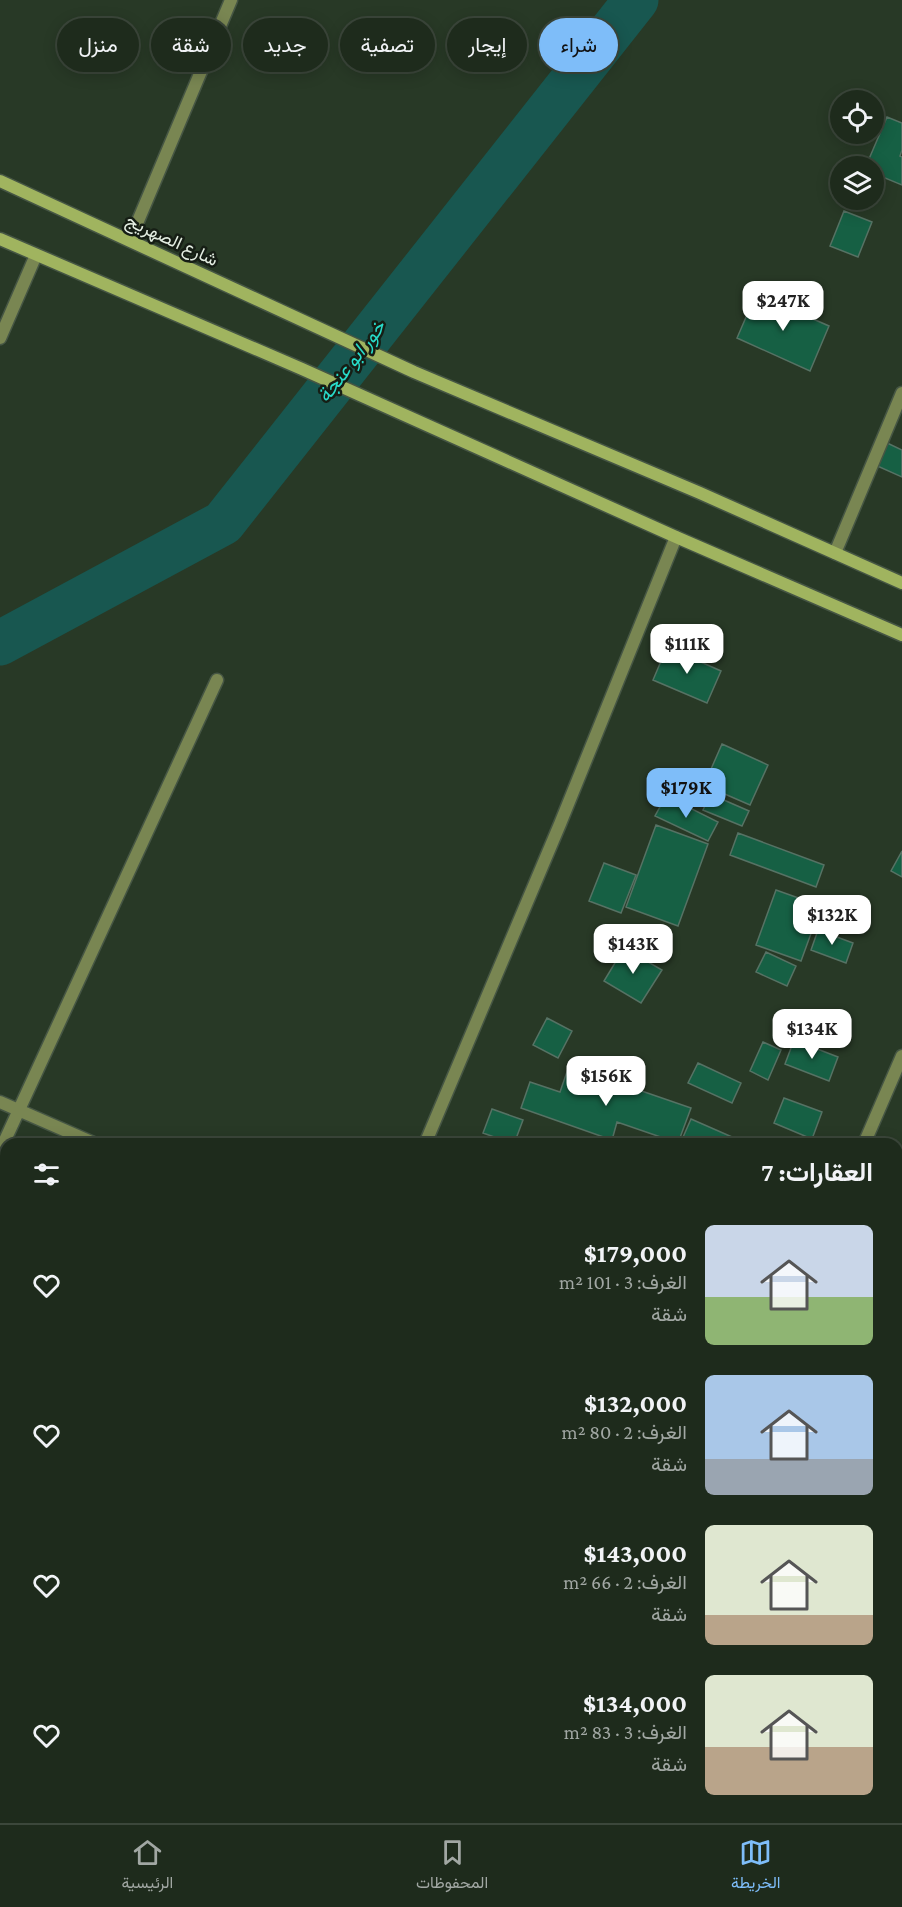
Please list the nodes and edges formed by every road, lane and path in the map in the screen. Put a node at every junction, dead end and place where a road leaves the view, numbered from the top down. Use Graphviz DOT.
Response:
graph roads {
  1 [pos="231,0"];
  2 [pos="0,181"];
  3 [pos="0,239"];
  4 [pos="130,240"];
  5 [pos="36,255"];
  6 [pos="0,338"];
  7 [pos="902,393"];
  8 [pos="676,537"];
  9 [pos="835,553"];
  10 [pos="902,583"];
  11 [pos="902,635"];
  12 [pos="217,680"];
  13 [pos="902,1056"];
  14 [pos="0,1102"];
  15 [pos="19,1109"];
  16 [pos="6,1138"];
  17 [pos="83,1138"];
  18 [pos="428,1138"];
  19 [pos="867,1138"];
  1 -- 4 [label="street"];
  2 -- 4 [label="main road, شارع الصهريج"];
  3 -- 5 [label="main road"];
  4 -- 9 [label="main road, شارع الصهريج"];
  5 -- 6 [label="street"];
  5 -- 8 [label="main road"];
  7 -- 9 [label="street"];
  8 -- 11 [label="main road"];
  8 -- 18 [label="street"];
  9 -- 10 [label="main road, شارع الصهريج"];
  12 -- 15 [label="street"];
  13 -- 19 [label="street"];
  14 -- 15 [label="street"];
  15 -- 16 [label="street"];
  15 -- 17 [label="street"];
}
